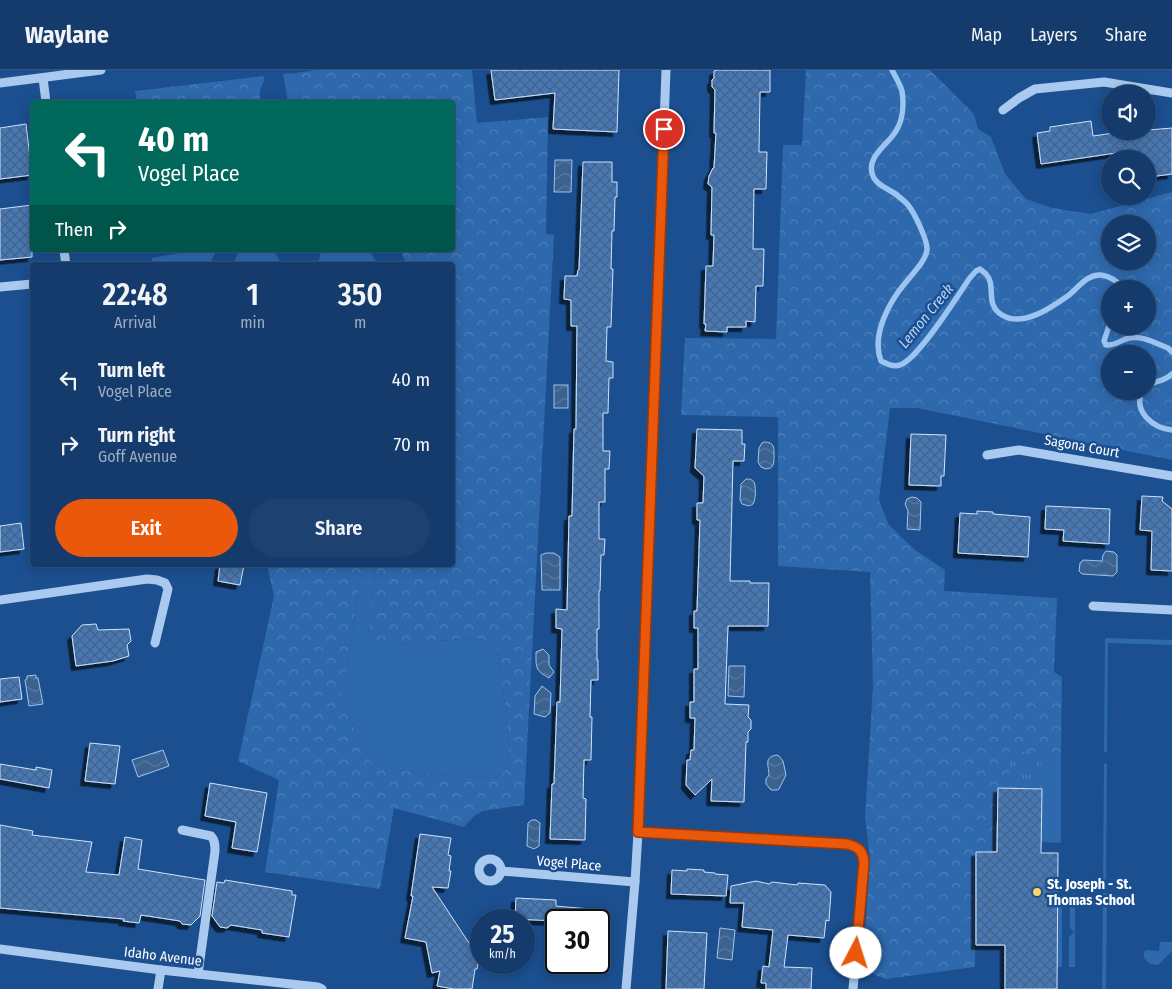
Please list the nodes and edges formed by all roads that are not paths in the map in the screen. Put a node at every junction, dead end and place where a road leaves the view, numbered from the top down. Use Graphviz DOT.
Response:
graph roads {
  1 [pos="101,70"];
  2 [pos="666,70"];
  3 [pos="43,78"];
  4 [pos="0,83"];
  5 [pos="1172,93"];
  6 [pos="46,100"];
  7 [pos="1003,110"];
  8 [pos="30,284"];
  9 [pos="0,287"];
  10 [pos="987,455"];
  11 [pos="1172,476"];
  12 [pos="0,600"];
  13 [pos="1093,606"];
  14 [pos="1172,610"];
  15 [pos="155,643"];
  16 [pos="182,830"];
  17 [pos="638,832"];
  18 [pos="501,871"];
  19 [pos="635,882"];
  20 [pos="0,951"];
  21 [pos="161,970"];
  22 [pos="198,974"];
  23 [pos="158,989"];
  24 [pos="322,989"];
  25 [pos="626,989"];
  26 [pos="853,989"];
  1 -- 3 [label="street"];
  2 -- 17 [label="street"];
  3 -- 4 [label="street"];
  3 -- 6 [label="street"];
  5 -- 7 [label="street"];
  8 -- 9 [label="street"];
  10 -- 11 [label="street, Sagona Court"];
  12 -- 15 [label="street"];
  13 -- 14 [label="street"];
  16 -- 22 [label="street"];
  17 -- 19 [label="street"];
  17 -- 26 [label="street"];
  18 -- 19 [label="street, Vogel Place"];
  19 -- 25 [label="street"];
  20 -- 21 [label="street, Idaho Avenue"];
  21 -- 22 [label="street, Idaho Avenue"];
  21 -- 23 [label="street"];
  22 -- 24 [label="street, Idaho Avenue"];
}
